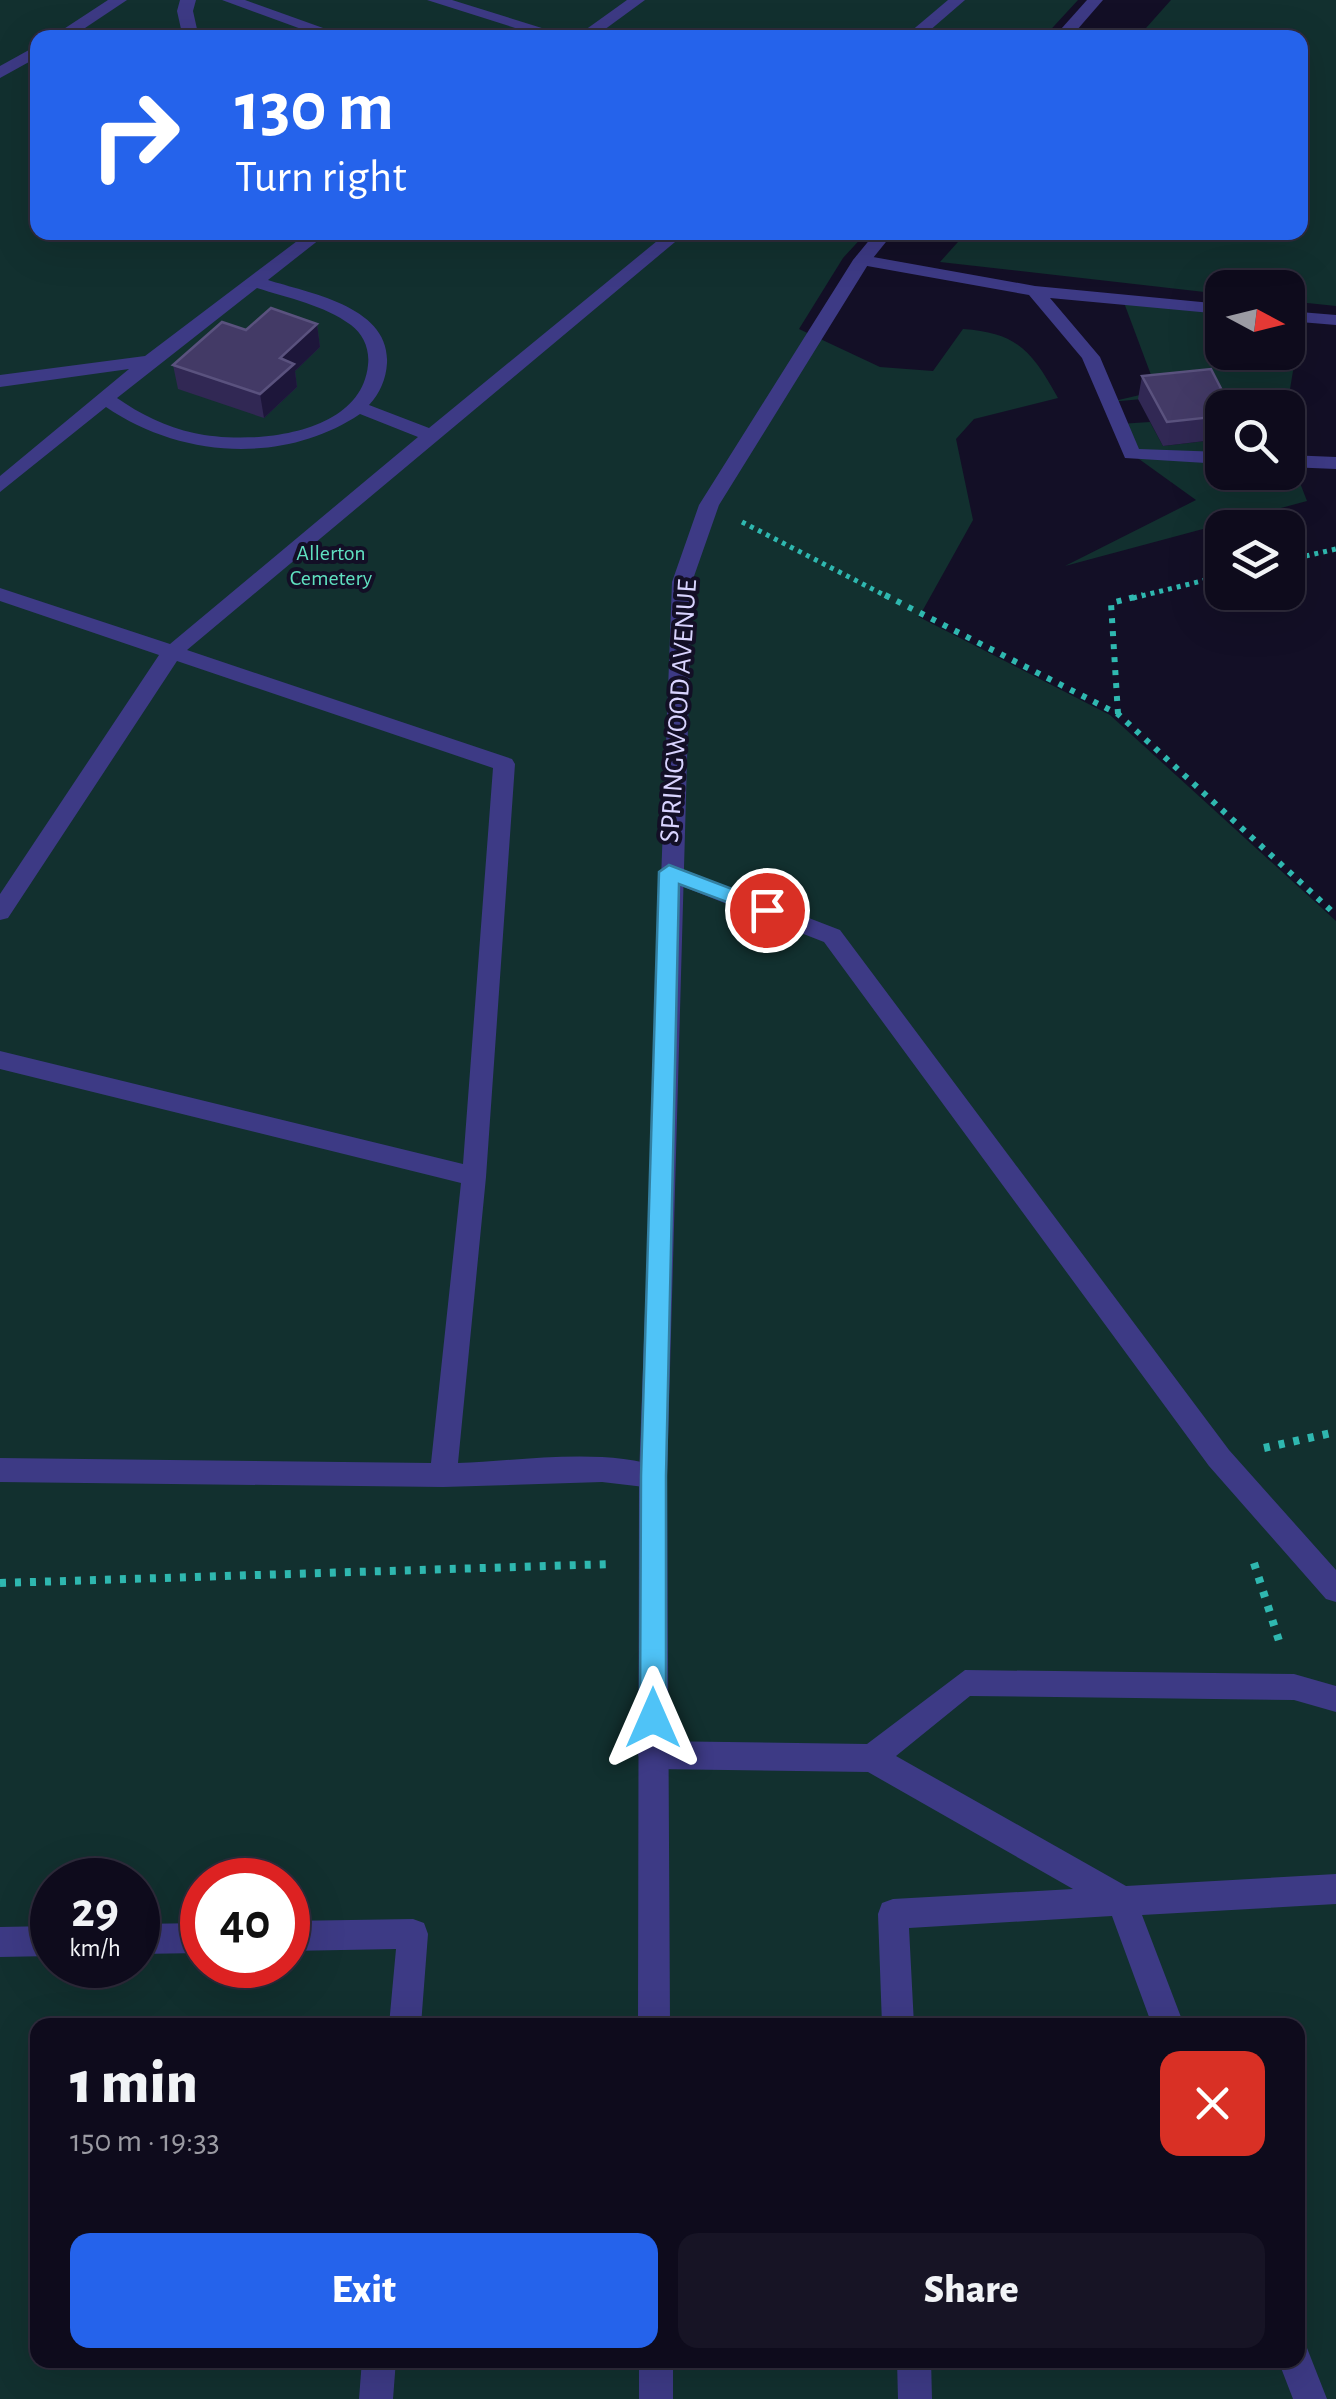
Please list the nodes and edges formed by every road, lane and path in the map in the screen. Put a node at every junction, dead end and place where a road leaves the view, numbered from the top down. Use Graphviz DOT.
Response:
graph roads {
  1 [pos="119,0"];
  2 [pos="188,0"];
  3 [pos="230,0"];
  4 [pos="435,0"];
  5 [pos="636,0"];
  6 [pos="957,0"];
  7 [pos="1096,0"];
  8 [pos="71,30"];
  9 [pos="190,30"];
  10 [pos="319,30"];
  11 [pos="538,30"];
  12 [pos="593,30"];
  13 [pos="921,30"];
  14 [pos="1068,30"];
  15 [pos="30,55"];
  16 [pos="0,73"];
  17 [pos="310,240"];
  18 [pos="669,240"];
  19 [pos="879,240"];
  20 [pos="862,260"];
  21 [pos="255,282"];
  22 [pos="1035,291"];
  23 [pos="1205,307"];
  24 [pos="1305,317"];
  25 [pos="1336,320"];
  26 [pos="150,362"];
  27 [pos="0,381"];
  28 [pos="106,400"];
  29 [pos="358,407"];
  30 [pos="432,436"];
  31 [pos="1205,457"];
  32 [pos="1305,461"];
  33 [pos="1336,463"];
  34 [pos="0,486"];
  35 [pos="710,505"];
  36 [pos="1336,548"];
  37 [pos="1305,556"];
  38 [pos="1205,580"];
  39 [pos="0,594"];
  40 [pos="174,651"];
  41 [pos="1118,714"];
  42 [pos="669,872"];
  43 [pos="0,912"];
  44 [pos="1336,915"];
  45 [pos="0,1060"];
  46 [pos="474,1178"];
  47 [pos="1336,1432"];
  48 [pos="1219,1458"];
  49 [pos="0,1470"];
  50 [pos="443,1475"];
  51 [pos="653,1476"];
  52 [pos="1248,1546"];
  53 [pos="653,1568"];
  54 [pos="0,1583"];
  55 [pos="1336,1590"];
  56 [pos="1294,1687"];
  57 [pos="1336,1699"];
  58 [pos="653,1755"];
  59 [pos="872,1758"];
  60 [pos="1336,1888"];
  61 [pos="1121,1900"];
  62 [pos="310,1936"];
  63 [pos="30,1941"];
  64 [pos="0,1942"];
  65 [pos="407,2018"];
  66 [pos="654,2018"];
  67 [pos="898,2018"];
  68 [pos="1165,2018"];
  69 [pos="378,2368"];
  70 [pos="656,2368"];
  71 [pos="914,2368"];
  72 [pos="1299,2368"];
  73 [pos="376,2399"];
  74 [pos="656,2399"];
  75 [pos="916,2399"];
  76 [pos="1310,2399"];
  1 -- 8 [label="street"];
  2 -- 9 [label="street"];
  3 -- 10 [label="street"];
  4 -- 11 [label="street"];
  5 -- 12 [label="street"];
  6 -- 13 [label="street"];
  7 -- 14 [label="street"];
  15 -- 16 [label="street"];
  17 -- 21 [label="street"];
  18 -- 30 [label="street"];
  19 -- 20 [label="street, SPRINGWOOD AVENUE"];
  20 -- 22 [label="street"];
  20 -- 35 [label="street, SPRINGWOOD AVENUE"];
  21 -- 26 [label="street"];
  21 -- 29 [label="street"];
  22 -- 23 [label="street"];
  22 -- 31 [label="street"];
  24 -- 25 [label="street"];
  26 -- 27 [label="street"];
  26 -- 28 [label="street"];
  28 -- 29 [label="street"];
  28 -- 34 [label="street"];
  29 -- 30 [label="street"];
  30 -- 40 [label="street"];
  32 -- 33 [label="street"];
  35 -- 41 [label="path"];
  35 -- 42 [label="street, SPRINGWOOD AVENUE"];
  36 -- 37 [label="path"];
  38 -- 41 [label="path"];
  39 -- 40 [label="street"];
  40 -- 43 [label="street"];
  40 -- 46 [label="street"];
  41 -- 44 [label="path"];
  42 -- 48 [label="street"];
  42 -- 51 [label="street, SPRINGWOOD AVENUE"];
  45 -- 46 [label="street"];
  46 -- 50 [label="street"];
  47 -- 48 [label="path"];
  48 -- 55 [label="street"];
  49 -- 50 [label="street"];
  50 -- 51 [label="street"];
  51 -- 53 [label="street, SPRINGWOOD AVENUE"];
  52 -- 56 [label="path"];
  53 -- 54 [label="path"];
  53 -- 58 [label="street, SPRINGWOOD AVENUE"];
  56 -- 57 [label="street"];
  56 -- 59 [label="street"];
  58 -- 59 [label="street"];
  58 -- 66 [label="street, SPRINGWOOD AVENUE"];
  59 -- 61 [label="street"];
  60 -- 61 [label="street"];
  61 -- 67 [label="street"];
  61 -- 68 [label="street"];
  62 -- 65 [label="street"];
  63 -- 64 [label="street"];
  69 -- 73 [label="street"];
  70 -- 74 [label="street"];
  71 -- 75 [label="street"];
  72 -- 76 [label="street"];
}
